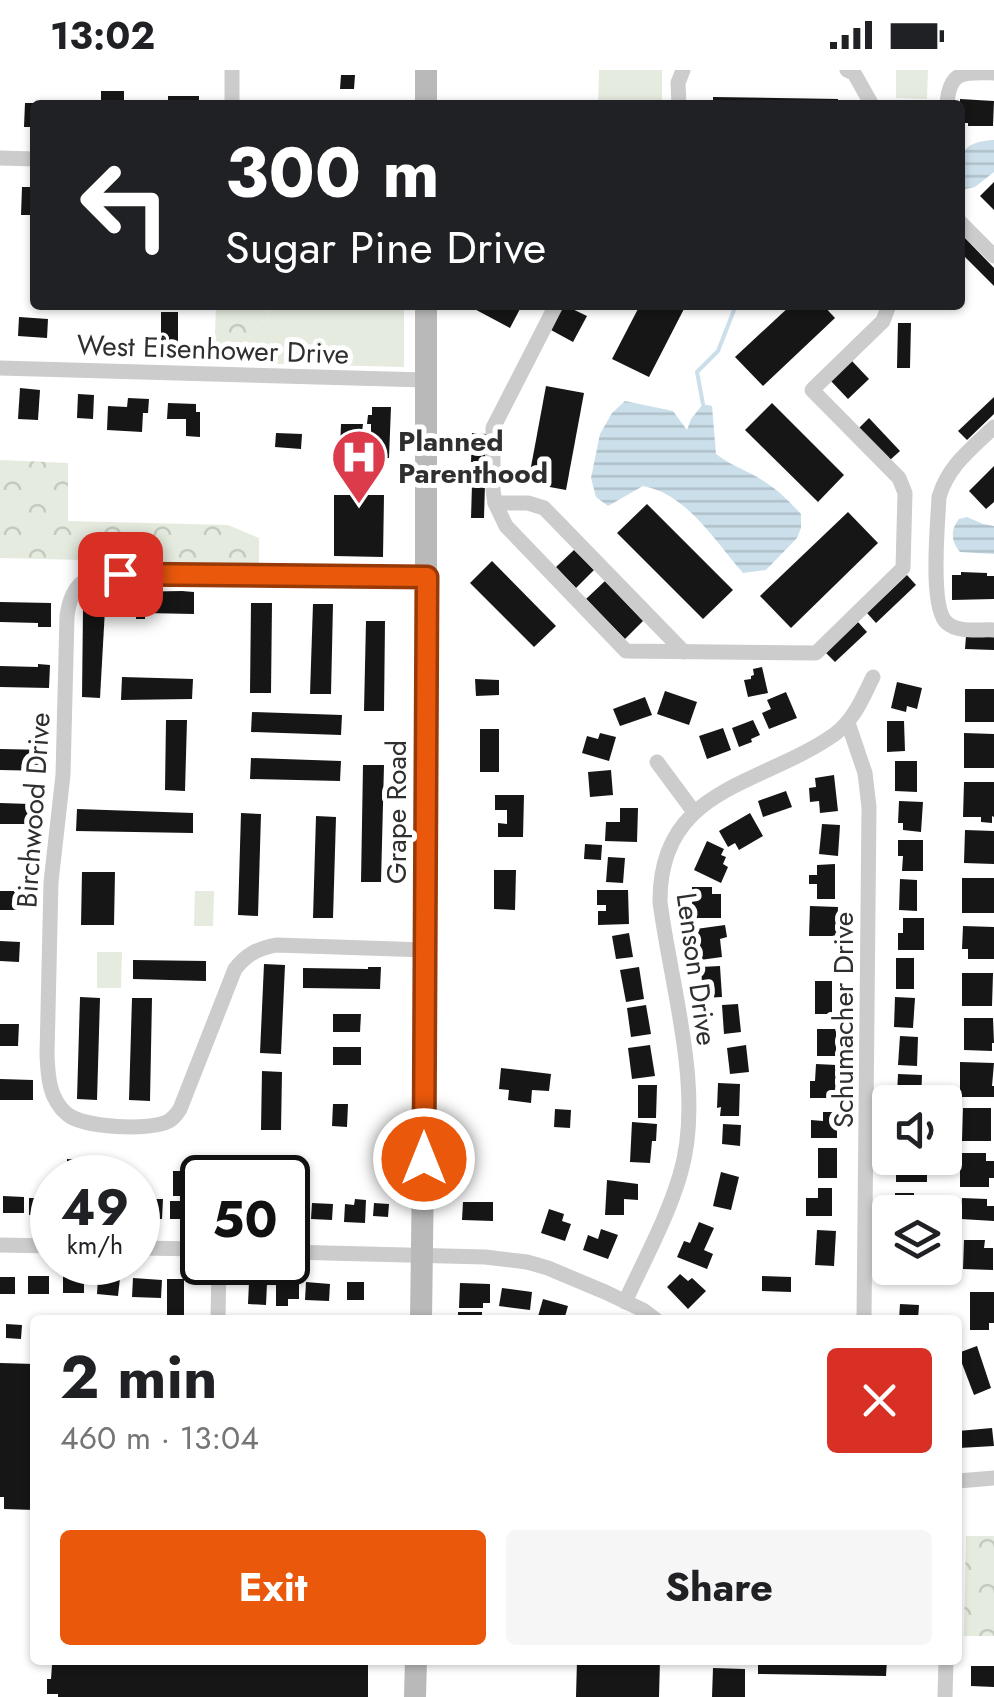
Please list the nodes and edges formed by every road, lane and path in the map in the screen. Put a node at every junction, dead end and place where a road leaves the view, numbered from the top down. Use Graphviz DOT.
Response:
graph roads {
  1 [pos="232,70"];
  2 [pos="426,70"];
  3 [pos="683,70"];
  4 [pos="847,70"];
  5 [pos="994,72"];
  6 [pos="232,100"];
  7 [pos="426,100"];
  8 [pos="678,100"];
  9 [pos="869,100"];
  10 [pos="947,100"];
  11 [pos="0,158"];
  12 [pos="30,159"];
  13 [pos="965,227"];
  14 [pos="994,256"];
  15 [pos="426,310"];
  16 [pos="553,310"];
  17 [pos="888,310"];
  18 [pos="0,368"];
  19 [pos="426,380"];
  20 [pos="994,427"];
  21 [pos="495,503"];
  22 [pos="427,577"];
  23 [pos="994,630"];
  24 [pos="684,652"];
  25 [pos="873,676"];
  26 [pos="848,722"];
  27 [pos="657,762"];
  28 [pos="694,812"];
  29 [pos="426,950"];
  30 [pos="0,1245"];
  31 [pos="30,1246"];
  32 [pos="310,1253"];
  33 [pos="423,1256"];
  34 [pos="219,1285"];
  35 [pos="625,1302"];
  36 [pos="218,1315"];
  37 [pos="422,1315"];
  38 [pos="649,1315"];
  39 [pos="864,1315"];
  40 [pos="994,1478"];
  41 [pos="962,1481"];
  42 [pos="416,1665"];
  43 [pos="946,1665"];
  44 [pos="415,1697"];
  45 [pos="945,1697"];
  1 -- 6 [label="street"];
  2 -- 7 [label="main road"];
  3 -- 8 [label="street"];
  4 -- 9 [label="street"];
  5 -- 10 [label="street"];
  11 -- 12 [label="street"];
  13 -- 14 [label="street"];
  15 -- 19 [label="main road, Grape Road"];
  16 -- 21 [label="street"];
  17 -- 24 [label="street"];
  18 -- 19 [label="street, West Eisenhower Drive"];
  19 -- 22 [label="main road, Grape Road"];
  20 -- 23 [label="street"];
  21 -- 24 [label="street"];
  21 -- 24 [label="street"];
  22 -- 29 [label="main road, Grape Road"];
  22 -- 29 [label="street, Birchwood Drive"];
  25 -- 26 [label="street, Lenson Drive"];
  26 -- 28 [label="street, Lenson Drive"];
  26 -- 39 [label="street, Schumacher Drive"];
  27 -- 28 [label="street"];
  28 -- 35 [label="street, Lenson Drive"];
  29 -- 33 [label="main road, Grape Road"];
  30 -- 31 [label="street"];
  32 -- 33 [label="street"];
  33 -- 35 [label="street"];
  33 -- 37 [label="main road, Grape Road"];
  34 -- 36 [label="street"];
  35 -- 38 [label="street"];
  40 -- 41 [label="street"];
  42 -- 44 [label="main road"];
  43 -- 45 [label="street"];
}
